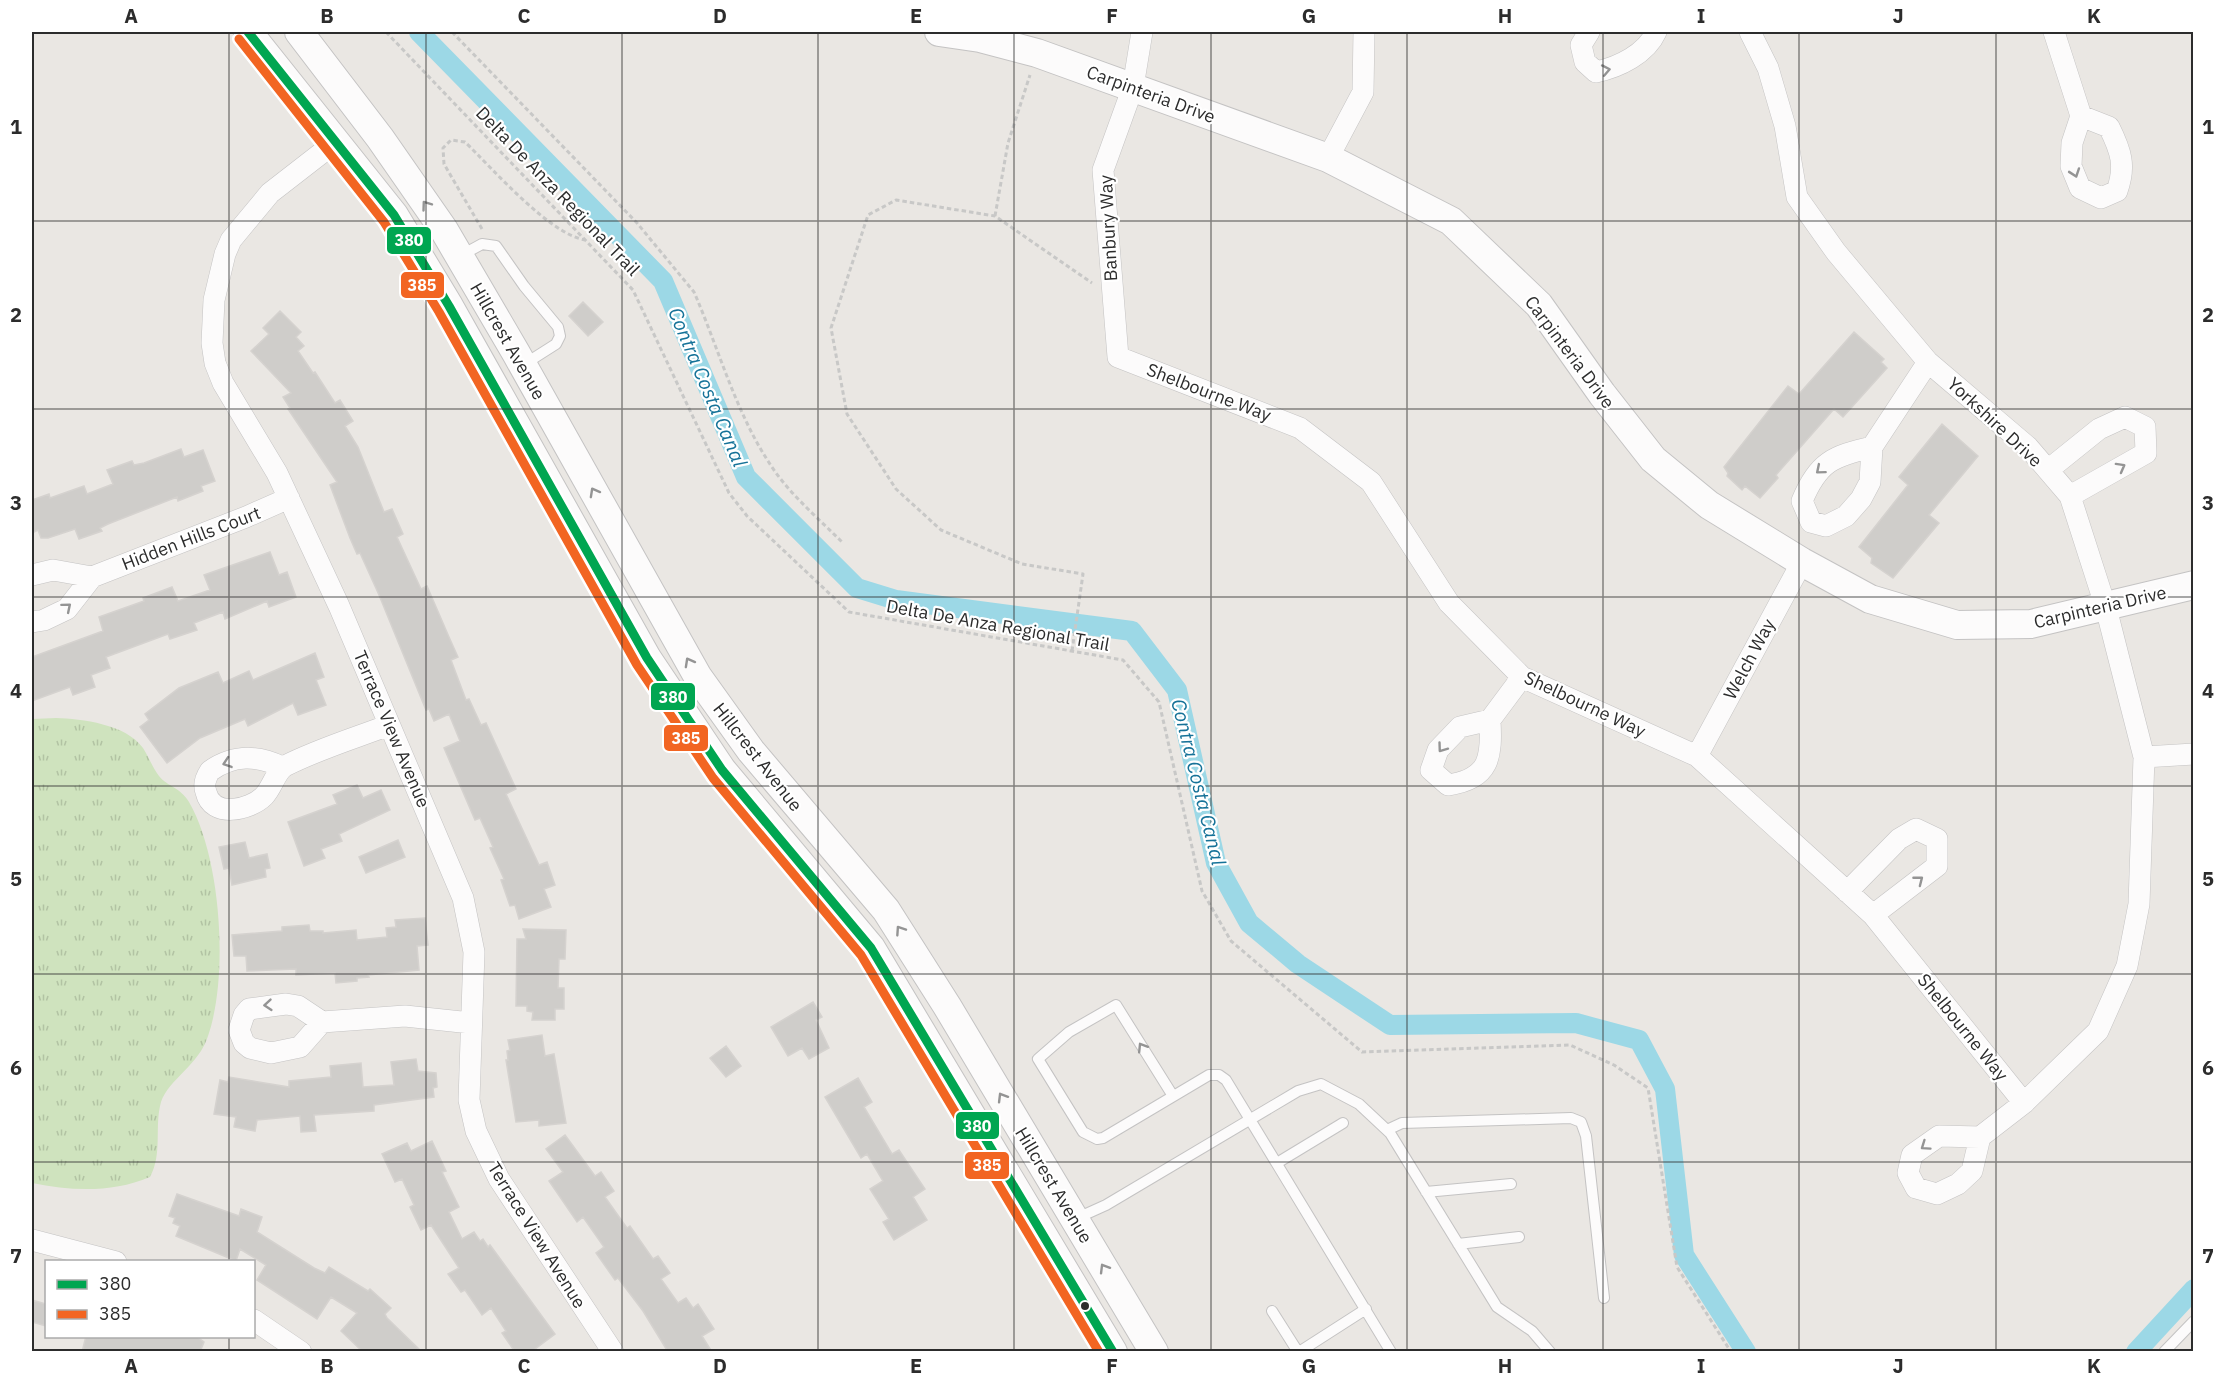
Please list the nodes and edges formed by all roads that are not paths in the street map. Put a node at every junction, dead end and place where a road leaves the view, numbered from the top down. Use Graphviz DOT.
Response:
graph roads {
  1 [pos="248,32"];
  2 [pos="298,32"];
  3 [pos="939,32"];
  4 [pos="1142,32"];
  5 [pos="1364,32"];
  6 [pos="1589,32"];
  7 [pos="1656,32"];
  8 [pos="1750,32"];
  9 [pos="2054,32"];
  10 [pos="1133,87"];
  11 [pos="2081,116"];
  12 [pos="337,141"];
  13 [pos="1328,158"];
  14 [pos="469,247"];
  15 [pos="1118,357"];
  16 [pos="1928,362"];
  17 [pos="523,365"];
  18 [pos="1872,447"];
  19 [pos="2048,470"];
  20 [pos="2070,496"];
  21 [pos="289,498"];
  22 [pos="1802,562"];
  23 [pos="32,574"];
  24 [pos="92,577"];
  25 [pos="2193,585"];
  26 [pos="2106,608"];
  27 [pos="32,622"];
  28 [pos="1522,677"];
  29 [pos="1490,720"];
  30 [pos="389,725"];
  31 [pos="2193,754"];
  32 [pos="1697,756"];
  33 [pos="2144,757"];
  34 [pos="282,767"];
  35 [pos="1847,892"];
  36 [pos="1873,915"];
  37 [pos="322,1022"];
  38 [pos="471,1023"];
  39 [pos="1173,1096"];
  40 [pos="2024,1103"];
  41 [pos="1251,1120"];
  42 [pos="1343,1123"];
  43 [pos="1387,1130"];
  44 [pos="982,1132"];
  45 [pos="1980,1137"];
  46 [pos="1277,1163"];
  47 [pos="1511,1184"];
  48 [pos="1426,1192"];
  49 [pos="1075,1219"];
  50 [pos="1519,1237"];
  51 [pos="32,1240"];
  52 [pos="1458,1244"];
  53 [pos="108,1260"];
  54 [pos="1604,1298"];
  55 [pos="1366,1309"];
  56 [pos="1272,1311"];
  57 [pos="255,1321"];
  58 [pos="2193,1321"];
  59 [pos="301,1352"];
  60 [pos="613,1352"];
  61 [pos="1113,1352"];
  62 [pos="1154,1352"];
  63 [pos="1298,1352"];
  64 [pos="1391,1352"];
  65 [pos="1550,1352"];
  66 [pos="2164,1352"];
  1 -- 12 [label="main road, Hillcrest Avenue"];
  14 -- 2 [label="main road, Hillcrest Avenue, one-way"];
  3 -- 10 [label="main road, Carpinteria Drive"];
  4 -- 10 [label="street, Banbury Way"];
  5 -- 13 [label="street"];
  6 -- 7 [label="street, one-way"];
  8 -- 16 [label="street, Yorkshire Drive"];
  9 -- 11 [label="street"];
  10 -- 13 [label="main road, Carpinteria Drive"];
  10 -- 15 [label="street, Banbury Way"];
  12 -- 21 [label="street, Terrace View Avenue"];
  12 -- 44 [label="main road, Hillcrest Avenue"];
  13 -- 22 [label="main road, Carpinteria Drive"];
  14 -- 17 [label="main road, Hillcrest Avenue"];
  14 -- 17 [label="lane"];
  15 -- 28 [label="street, Shelbourne Way"];
  16 -- 18 [label="street"];
  16 -- 19 [label="street, Yorkshire Drive"];
  49 -- 17 [label="main road, Hillcrest Avenue, one-way"];
  19 -- 20 [label="street, Yorkshire Drive"];
  20 -- 19 [label="street, one-way"];
  20 -- 26 [label="street, Yorkshire Drive"];
  21 -- 24 [label="street, Hidden Hills Court"];
  21 -- 30 [label="street, Terrace View Avenue"];
  22 -- 26 [label="main road, Carpinteria Drive"];
  22 -- 32 [label="street, Welch Way"];
  23 -- 24 [label="street"];
  27 -- 24 [label="street, one-way"];
  25 -- 26 [label="main road, Carpinteria Drive"];
  26 -- 33 [label="street, Yorkshire Drive"];
  28 -- 29 [label="street"];
  28 -- 32 [label="street, Shelbourne Way"];
  30 -- 34 [label="street"];
  30 -- 38 [label="street, Terrace View Avenue"];
  31 -- 33 [label="street"];
  32 -- 35 [label="street, Shelbourne Way"];
  33 -- 40 [label="street, Yorkshire Drive"];
  35 -- 36 [label="street, Shelbourne Way"];
  36 -- 35 [label="street, one-way"];
  36 -- 40 [label="street, Shelbourne Way"];
  37 -- 38 [label="street"];
  38 -- 60 [label="street, Terrace View Avenue"];
  39 -- 39 [label="lane, one-way"];
  39 -- 41 [label="lane"];
  40 -- 45 [label="street, Yorkshire Drive"];
  41 -- 43 [label="lane"];
  41 -- 46 [label="lane"];
  41 -- 49 [label="lane"];
  42 -- 46 [label="lane"];
  43 -- 48 [label="lane"];
  43 -- 54 [label="lane"];
  44 -- 49 [label="main road"];
  44 -- 61 [label="main road, Hillcrest Avenue"];
  46 -- 55 [label="lane"];
  47 -- 48 [label="lane"];
  48 -- 52 [label="lane"];
  62 -- 49 [label="main road, Hillcrest Avenue, one-way"];
  50 -- 52 [label="lane"];
  51 -- 53 [label="street"];
  52 -- 65 [label="lane"];
  55 -- 63 [label="lane"];
  55 -- 64 [label="lane"];
  56 -- 63 [label="lane"];
  57 -- 59 [label="street"];
  58 -- 66 [label="lane"];
}
